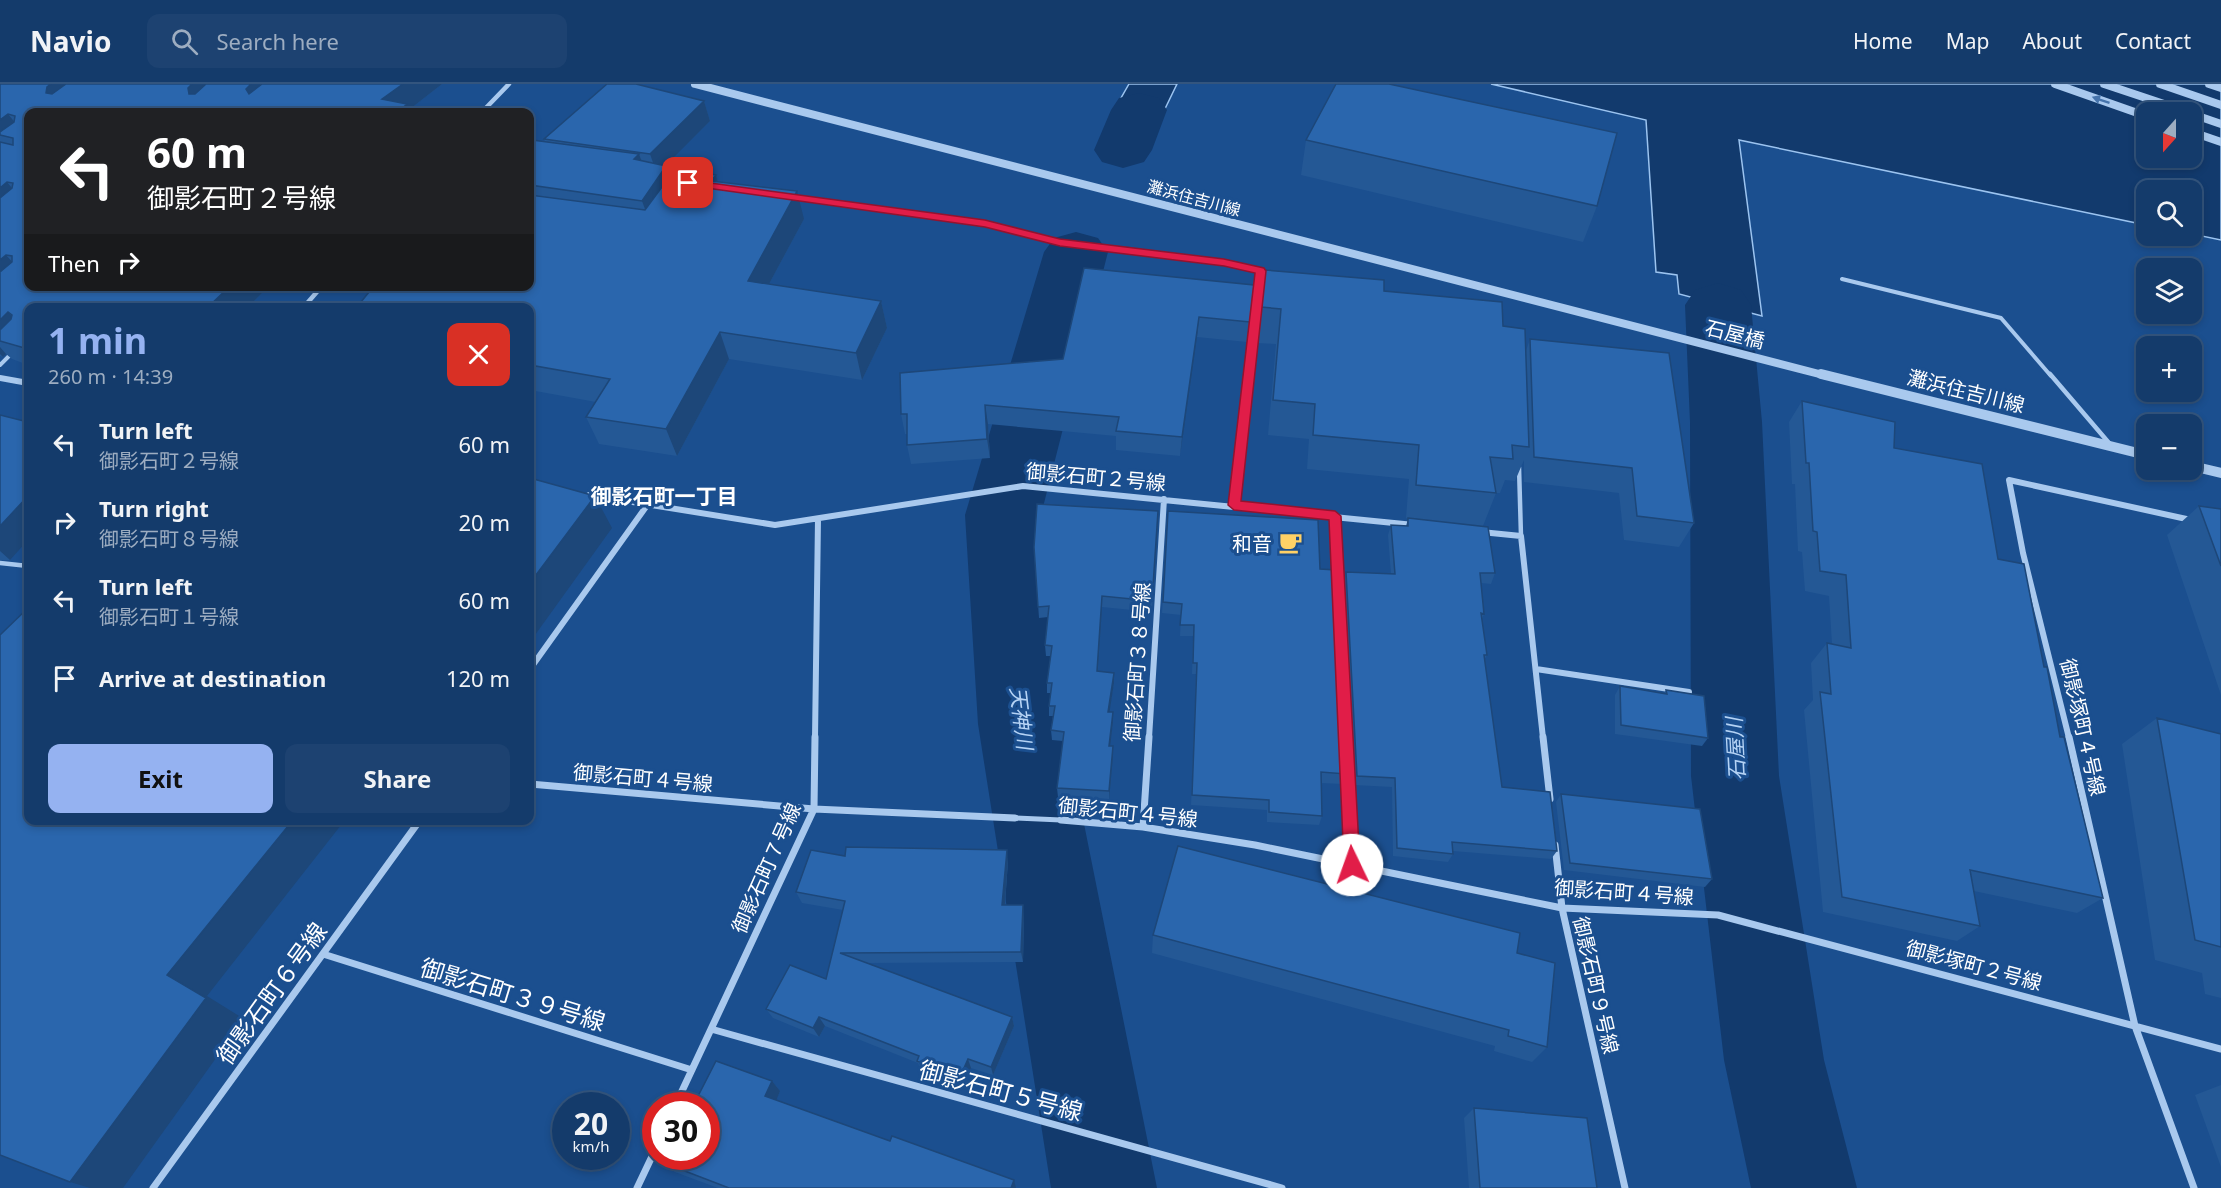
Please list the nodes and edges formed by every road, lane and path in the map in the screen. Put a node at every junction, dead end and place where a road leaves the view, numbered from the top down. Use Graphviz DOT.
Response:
graph roads {
  1 [pos="509,84"];
  2 [pos="696,84"];
  3 [pos="2055,84"];
  4 [pos="2104,84"];
  5 [pos="2160,84"];
  6 [pos="2209,84"];
  7 [pos="2221,88"];
  8 [pos="2157,102"];
  9 [pos="2221,105"];
  10 [pos="486,108"];
  11 [pos="2136,112"];
  12 [pos="2202,117"];
  13 [pos="2221,124"];
  14 [pos="2202,135"];
  15 [pos="2221,142"];
  16 [pos="783,196"];
  17 [pos="1260,271"];
  18 [pos="1269,273"];
  19 [pos="1842,279"];
  20 [pos="318,291"];
  21 [pos="307,303"];
  22 [pos="1686,341"];
  23 [pos="14,351"];
  24 [pos="1776,363"];
  25 [pos="0,365"];
  26 [pos="0,378"];
  27 [pos="24,382"];
  28 [pos="2111,446"];
  29 [pos="2136,452"];
  30 [pos="1519,455"];
  31 [pos="2202,468"];
  32 [pos="2221,473"];
  33 [pos="584,494"];
  34 [pos="1164,499"];
  35 [pos="648,504"];
  36 [pos="1234,505"];
  37 [pos="1335,516"];
  38 [pos="818,519"];
  39 [pos="2199,522"];
  40 [pos="1416,525"];
  41 [pos="1474,531"];
  42 [pos="1521,536"];
  43 [pos="0,563"];
  44 [pos="24,566"];
  45 [pos="534,663"];
  46 [pos="1536,669"];
  47 [pos="1689,692"];
  48 [pos="534,784"];
  49 [pos="814,809"];
  50 [pos="1552,812"];
  51 [pos="1015,818"];
  52 [pos="1061,820"];
  53 [pos="416,825"];
  54 [pos="1143,827"];
  55 [pos="1554,836"];
  56 [pos="1352,865"];
  57 [pos="1562,908"];
  58 [pos="1718,915"];
  59 [pos="323,954"];
  60 [pos="2135,1026"];
  61 [pos="711,1029"];
  62 [pos="2221,1049"];
  63 [pos="692,1070"];
  64 [pos="682,1092"];
  65 [pos="646,1170"];
  66 [pos="153,1188"];
  67 [pos="637,1188"];
  68 [pos="1282,1188"];
  69 [pos="1625,1188"];
  70 [pos="2194,1188"];
  1 -- 10 [label="street"];
  2 -- 22 [label="street, 灘浜住吉川線"];
  11 -- 3 [label="street, one-way"];
  4 -- 8 [label="street"];
  5 -- 9 [label="street"];
  6 -- 7 [label="street"];
  12 -- 13 [label="street"];
  14 -- 15 [label="street"];
  16 -- 17 [label="street"];
  17 -- 18 [label="lane"];
  17 -- 36 [label="street"];
  19 -- 28 [label="lane"];
  20 -- 21 [label="street"];
  22 -- 24 [label="street, 石屋橋"];
  23 -- 25 [label="lane"];
  24 -- 28 [label="street, 灘浜住吉川線"];
  26 -- 27 [label="street"];
  28 -- 29 [label="street, 灘浜住吉川線"];
  30 -- 42 [label="lane"];
  31 -- 32 [label="street"];
  33 -- 35 [label="street, 御影石町２号線"];
  34 -- 36 [label="street, 御影石町２号線"];
  34 -- 38 [label="street, 御影石町２号線"];
  34 -- 54 [label="street, 御影石町３８号線"];
  35 -- 38 [label="street, 御影石町２号線"];
  35 -- 45 [label="street"];
  36 -- 37 [label="street, 御影石町２号線"];
  37 -- 40 [label="street, 御影石町２号線"];
  37 -- 56 [label="street"];
  38 -- 49 [label="street, 御影石町７号線"];
  39 -- 60 [label="street, 御影塚町４号線"];
  41 -- 42 [label="street"];
  42 -- 46 [label="street"];
  43 -- 44 [label="lane"];
  46 -- 47 [label="street"];
  46 -- 50 [label="street"];
  48 -- 49 [label="street, 御影石町４号線"];
  49 -- 51 [label="street, 御影石町４号線"];
  49 -- 61 [label="street, 御影石町７号線"];
  51 -- 52 [label="lane, 御影石町４号線"];
  52 -- 54 [label="street, 御影石町４号線"];
  53 -- 59 [label="street, 御影石町６号線"];
  54 -- 56 [label="street, 御影石町４号線"];
  55 -- 57 [label="street, 御影石町９号線"];
  56 -- 57 [label="street, 御影石町４号線"];
  57 -- 58 [label="street, 御影石町４号線"];
  57 -- 69 [label="street, 御影石町９号線"];
  58 -- 60 [label="street, 御影塚町２号線"];
  59 -- 63 [label="street, 御影石町３９号線"];
  59 -- 66 [label="street, 御影石町６号線"];
  60 -- 62 [label="street, 御影塚町２号線"];
  60 -- 70 [label="street, 御影塚町４号線"];
  61 -- 63 [label="street, 御影石町７号線"];
  61 -- 68 [label="street, 御影石町５号線"];
  63 -- 64 [label="street, 御影石町７号線"];
  65 -- 67 [label="street"];
}
